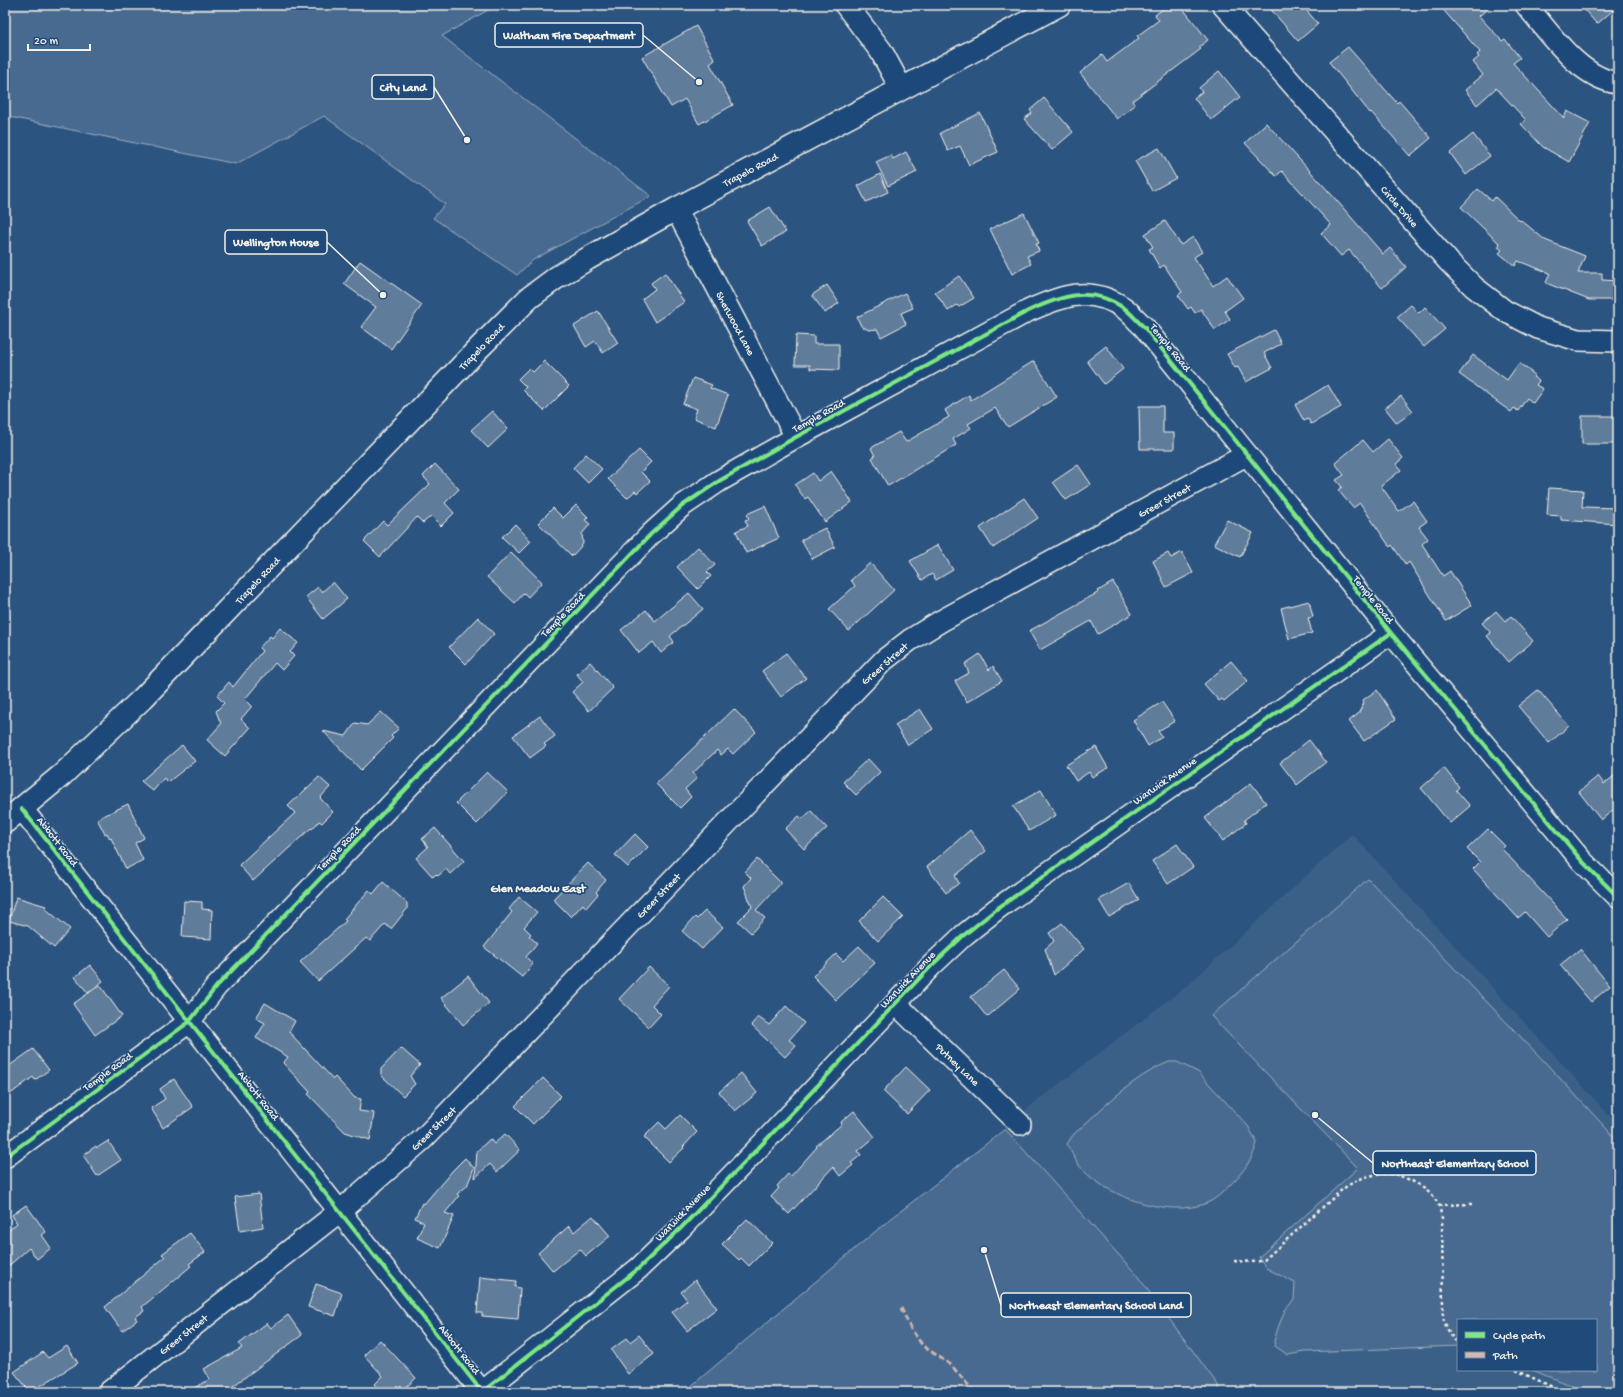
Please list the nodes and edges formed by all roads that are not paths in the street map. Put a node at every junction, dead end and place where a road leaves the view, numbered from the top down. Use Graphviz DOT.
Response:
graph roads {
  1 [pos="846,5"];
  2 [pos="1059,5"];
  3 [pos="1223,5"];
  4 [pos="1526,5"];
  5 [pos="1618,83"];
  6 [pos="901,88"];
  7 [pos="676,209"];
  8 [pos="1618,341"];
  9 [pos="796,437"];
  10 [pos="1246,455"];
  11 [pos="1390,633"];
  12 [pos="13,816"];
  13 [pos="1618,897"];
  14 [pos="896,1004"];
  15 [pos="189,1022"];
  16 [pos="1020,1124"];
  17 [pos="5,1157"];
  18 [pos="340,1211"];
  19 [pos="109,1392"];
  20 [pos="482,1392"];
  1 -- 6 [label="main road"];
  2 -- 6 [label="main road, Trapelo Road"];
  3 -- 8 [label="street, Circle Drive"];
  4 -- 5 [label="street"];
  6 -- 7 [label="main road, Trapelo Road"];
  7 -- 9 [label="street, Sherwood Lane"];
  7 -- 12 [label="main road, Trapelo Road"];
  9 -- 10 [label="street, Temple Road"];
  9 -- 15 [label="street, Temple Road"];
  10 -- 11 [label="street, Temple Road"];
  10 -- 18 [label="street, Greer Street"];
  11 -- 13 [label="street, Temple Road"];
  11 -- 14 [label="street, Warwick Avenue"];
  12 -- 15 [label="street, Abbott Road"];
  14 -- 16 [label="street, Putney Lane"];
  14 -- 20 [label="street, Warwick Avenue"];
  15 -- 17 [label="street, Temple Road"];
  15 -- 18 [label="street, Abbott Road"];
  18 -- 19 [label="street, Greer Street"];
  18 -- 20 [label="street, Abbott Road"];
}
